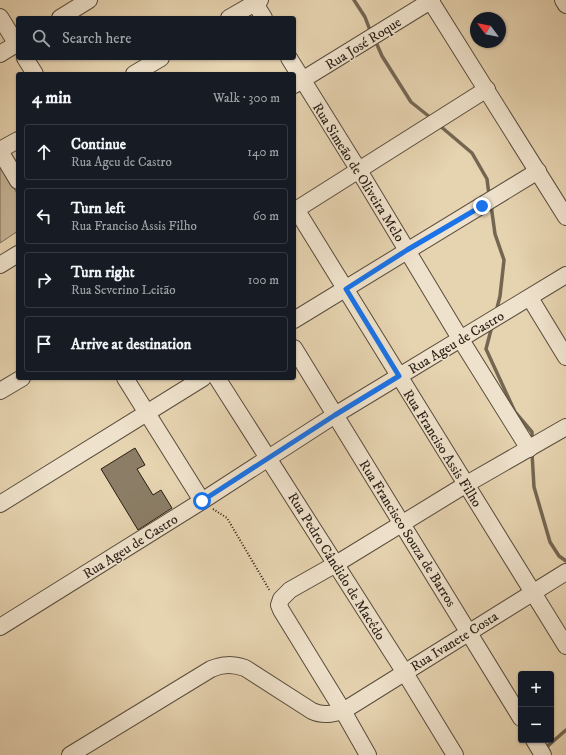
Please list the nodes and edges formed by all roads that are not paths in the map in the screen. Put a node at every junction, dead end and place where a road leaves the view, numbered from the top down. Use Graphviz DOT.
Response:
graph roads {
  1 [pos="89,0"];
  2 [pos="431,0"];
  3 [pos="563,0"];
  4 [pos="256,1"];
  5 [pos="566,5"];
  6 [pos="63,16"];
  7 [pos="232,16"];
  8 [pos="263,16"];
  9 [pos="0,17"];
  10 [pos="16,43"];
  11 [pos="16,46"];
  12 [pos="0,54"];
  13 [pos="26,60"];
  14 [pos="158,60"];
  15 [pos="290,60"];
  16 [pos="34,72"];
  17 [pos="137,72"];
  18 [pos="294,72"];
  19 [pos="298,82"];
  20 [pos="487,89"];
  21 [pos="16,141"];
  22 [pos="0,150"];
  23 [pos="358,169"];
  24 [pos="538,171"];
  25 [pos="16,178"];
  26 [pos="296,209"];
  27 [pos="296,212"];
  28 [pos="566,217"];
  29 [pos="407,250"];
  30 [pos="16,255"];
  31 [pos="0,266"];
  32 [pos="566,275"];
  33 [pos="346,289"];
  34 [pos="530,298"];
  35 [pos="296,319"];
  36 [pos="461,340"];
  37 [pos="296,351"];
  38 [pos="566,356"];
  39 [pos="399,376"];
  40 [pos="19,380"];
  41 [pos="126,380"];
  42 [pos="201,380"];
  43 [pos="218,380"];
  44 [pos="0,391"];
  45 [pos="148,412"];
  46 [pos="335,415"];
  47 [pos="566,427"];
  48 [pos="529,449"];
  49 [pos="268,458"];
  50 [pos="465,485"];
  51 [pos="202,501"];
  52 [pos="0,504"];
  53 [pos="402,524"];
  54 [pos="336,564"];
  55 [pos="566,572"];
  56 [pos="533,593"];
  57 [pos="0,627"];
  58 [pos="469,632"];
  59 [pos="566,646"];
  60 [pos="405,673"];
  61 [pos="343,711"];
  62 [pos="518,713"];
  63 [pos="536,743"];
  64 [pos="70,755"];
  65 [pos="368,755"];
  66 [pos="455,755"];
  67 [pos="543,755"];
  1 -- 6 [label="street"];
  2 -- 19 [label="street, Rua José Roque"];
  2 -- 20 [label="street"];
  3 -- 5 [label="street"];
  4 -- 7 [label="street"];
  4 -- 8 [label="street"];
  9 -- 10 [label="street"];
  11 -- 12 [label="street"];
  13 -- 16 [label="street"];
  14 -- 17 [label="street"];
  15 -- 18 [label="street, Rua Simeão de Oliveira Melo"];
  19 -- 23 [label="street, Rua Simeão de Oliveira Melo"];
  20 -- 23 [label="street"];
  20 -- 24 [label="street"];
  21 -- 22 [label="street"];
  22 -- 25 [label="street"];
  23 -- 26 [label="street"];
  23 -- 29 [label="street, Rua Simeão de Oliveira Melo"];
  24 -- 28 [label="street"];
  24 -- 29 [label="street"];
  27 -- 33 [label="street, Rua Franciso Assis Filho"];
  29 -- 33 [label="street"];
  29 -- 36 [label="street, Rua Simeão de Oliveira Melo"];
  30 -- 31 [label="street"];
  32 -- 34 [label="street, Rua Ageu de Castro"];
  33 -- 35 [label="street"];
  33 -- 39 [label="street, Rua Franciso Assis Filho"];
  34 -- 36 [label="street, Rua Ageu de Castro"];
  34 -- 38 [label="street"];
  36 -- 39 [label="street, Rua Ageu de Castro"];
  36 -- 48 [label="street, Rua Simeão de Oliveira Melo"];
  37 -- 46 [label="street, Rua Francisco Souza de Barros"];
  39 -- 46 [label="street, Rua Ageu de Castro"];
  39 -- 50 [label="street, Rua Franciso Assis Filho"];
  40 -- 44 [label="street"];
  41 -- 45 [label="street"];
  42 -- 45 [label="street"];
  43 -- 49 [label="street, Rua Pedro Cândido de Macêdo"];
  45 -- 51 [label="street"];
  45 -- 52 [label="street"];
  46 -- 49 [label="street, Rua Ageu de Castro"];
  46 -- 53 [label="street, Rua Francisco Souza de Barros"];
  47 -- 48 [label="street"];
  48 -- 50 [label="street"];
  49 -- 51 [label="street, Rua Ageu de Castro"];
  49 -- 54 [label="street, Rua Pedro Cândido de Macêdo"];
  50 -- 53 [label="street"];
  50 -- 56 [label="street, Rua Franciso Assis Filho"];
  51 -- 57 [label="street, Rua Ageu de Castro"];
  53 -- 54 [label="street"];
  53 -- 58 [label="street, Rua Francisco Souza de Barros"];
  54 -- 60 [label="street, Rua Pedro Cândido de Macêdo"];
  54 -- 61 [label="street"];
  55 -- 56 [label="street, Rua Ivanete Costa"];
  56 -- 58 [label="street, Rua Ivanete Costa"];
  56 -- 59 [label="street, Rua Franciso Assis Filho"];
  58 -- 60 [label="street, Rua Ivanete Costa"];
  58 -- 62 [label="street, Rua Francisco Souza de Barros"];
  60 -- 61 [label="street, Rua Ivanete Costa"];
  60 -- 66 [label="street, Rua Pedro Cândido de Macêdo"];
  61 -- 64 [label="street"];
  61 -- 65 [label="street"];
  63 -- 67 [label="street"];
}
